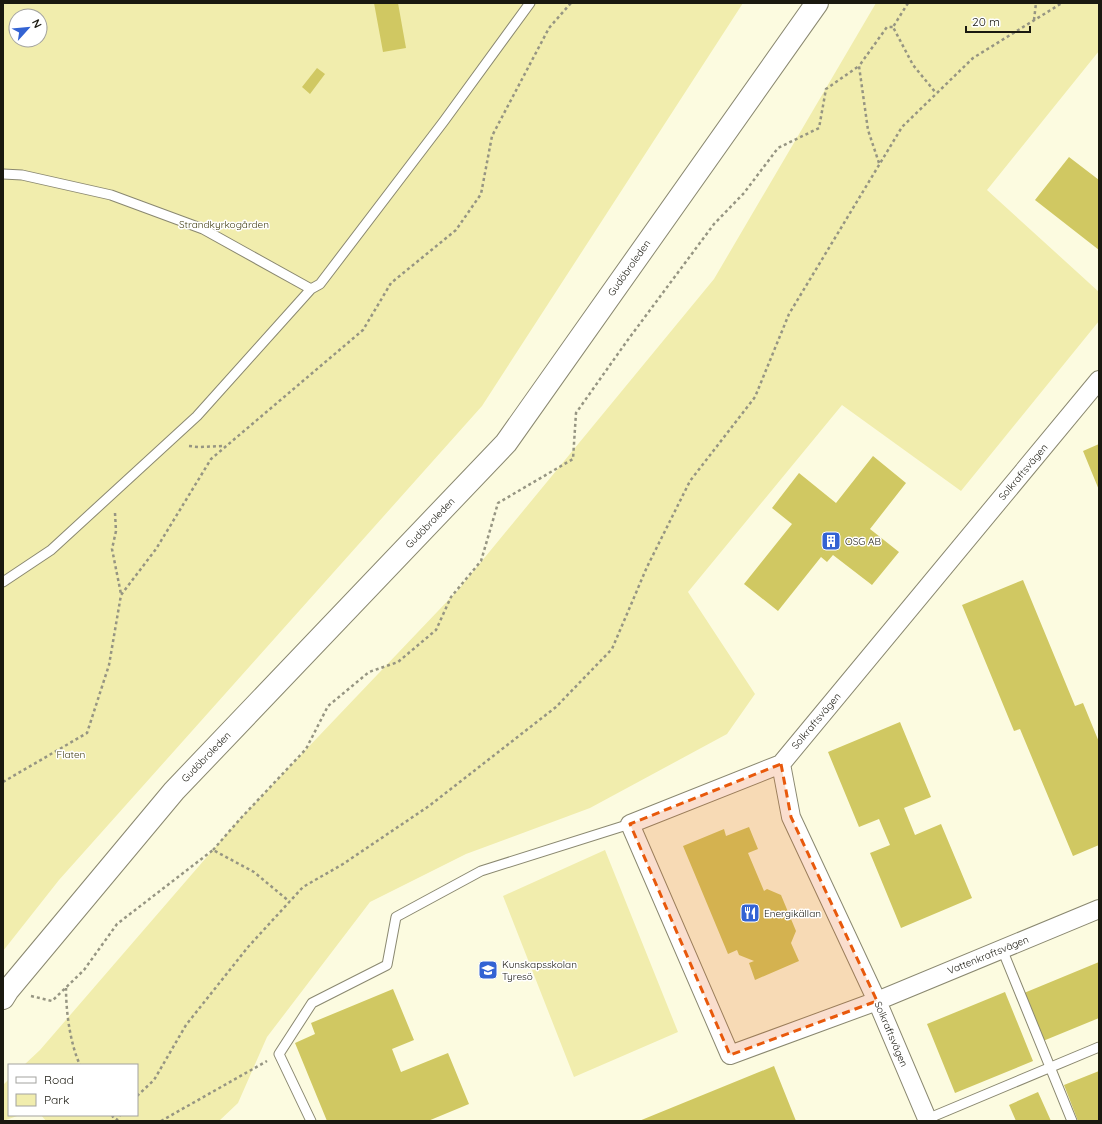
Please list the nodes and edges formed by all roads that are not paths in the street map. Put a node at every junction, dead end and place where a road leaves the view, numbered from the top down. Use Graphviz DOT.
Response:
graph roads {
  1 [pos="530,3"];
  2 [pos="813,8"];
  3 [pos="3,174"];
  4 [pos="311,289"];
  5 [pos="1099,380"];
  6 [pos="3,582"];
  7 [pos="781,764"];
  8 [pos="630,824"];
  9 [pos="1099,909"];
  10 [pos="1002,949"];
  11 [pos="4,994"];
  12 [pos="877,1001"];
  13 [pos="1099,1047"];
  14 [pos="1049,1068"];
  15 [pos="928,1120"];
  16 [pos="311,1121"];
  17 [pos="1072,1121"];
  1 -- 4 [label="lane"];
  2 -- 11 [label="main road, Gudöbroleden"];
  3 -- 4 [label="lane"];
  4 -- 6 [label="lane"];
  5 -- 7 [label="street, Solkraftsvägen"];
  7 -- 8 [label="street"];
  7 -- 12 [label="street, Solkraftsvägen"];
  8 -- 12 [label="street, Vattenkraftsvägen"];
  8 -- 16 [label="lane"];
  9 -- 10 [label="street, Vattenkraftsvägen"];
  10 -- 12 [label="street, Vattenkraftsvägen"];
  10 -- 14 [label="lane"];
  12 -- 15 [label="street, Solkraftsvägen"];
  13 -- 14 [label="lane"];
  14 -- 15 [label="lane"];
  14 -- 17 [label="lane"];
}
